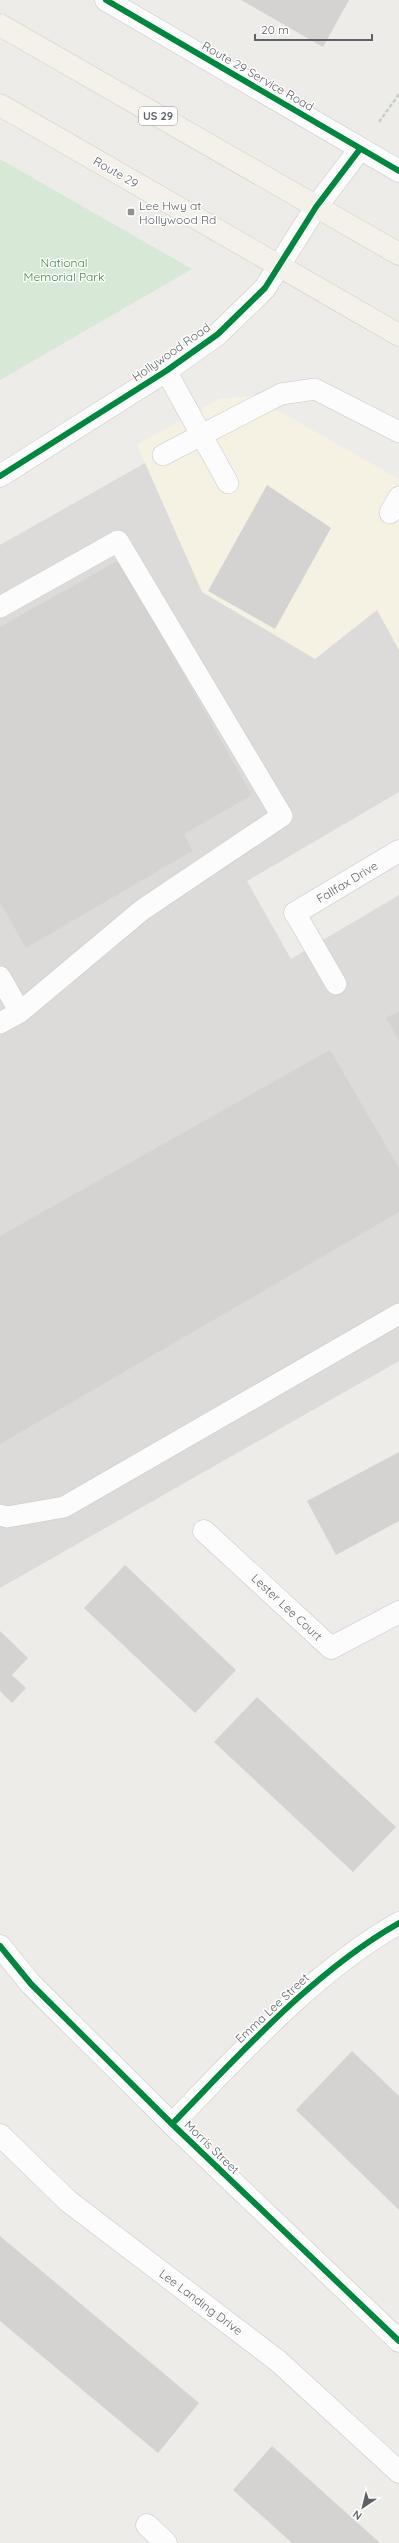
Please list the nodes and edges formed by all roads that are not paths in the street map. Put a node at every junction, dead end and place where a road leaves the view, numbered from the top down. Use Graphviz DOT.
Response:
graph roads {
  1 [pos="106,0"];
  2 [pos="0,25"];
  3 [pos="0,105"];
  4 [pos="360,149"];
  5 [pos="399,171"];
  6 [pos="316,207"];
  7 [pos="399,254"];
  8 [pos="279,265"];
  9 [pos="399,335"];
  10 [pos="166,371"];
  11 [pos="399,432"];
  12 [pos="201,436"];
  13 [pos="163,455"];
  14 [pos="0,476"];
  15 [pos="228,483"];
  16 [pos="0,608"];
  17 [pos="399,851"];
  18 [pos="295,913"];
  19 [pos="0,976"];
  20 [pos="336,984"];
  21 [pos="20,1012"];
  22 [pos="0,1023"];
  23 [pos="399,1314"];
  24 [pos="0,1515"];
  25 [pos="204,1530"];
  26 [pos="399,1612"];
  27 [pos="399,1922"];
  28 [pos="0,1946"];
  29 [pos="172,2124"];
  30 [pos="0,2135"];
  31 [pos="399,2341"];
  32 [pos="399,2472"];
  33 [pos="147,2525"];
  34 [pos="166,2543"];
  1 -- 4 [label="street, Route 29 Service Road"];
  2 -- 6 [label="main road, US 29"];
  3 -- 8 [label="main road, Route 29"];
  4 -- 5 [label="street, Route 29 Service Road"];
  4 -- 6 [label="street, Hollywood Road"];
  6 -- 7 [label="main road, US 29"];
  6 -- 8 [label="street, Hollywood Road"];
  8 -- 9 [label="main road, Route 29"];
  8 -- 10 [label="street, Hollywood Road"];
  10 -- 12 [label="lane"];
  10 -- 14 [label="street, Hollywood Road"];
  11 -- 12 [label="lane"];
  12 -- 13 [label="lane"];
  12 -- 15 [label="lane"];
  16 -- 21 [label="lane"];
  17 -- 18 [label="street, Fallfax Drive"];
  18 -- 20 [label="lane"];
  19 -- 21 [label="lane"];
  21 -- 22 [label="lane"];
  23 -- 24 [label="lane"];
  25 -- 26 [label="street, Lester Lee Court"];
  27 -- 29 [label="street, Emma Lee Street"];
  28 -- 29 [label="street, Morris Street"];
  29 -- 31 [label="street, Morris Street"];
  30 -- 32 [label="street, Lee Landing Drive"];
  33 -- 34 [label="street"];
}
